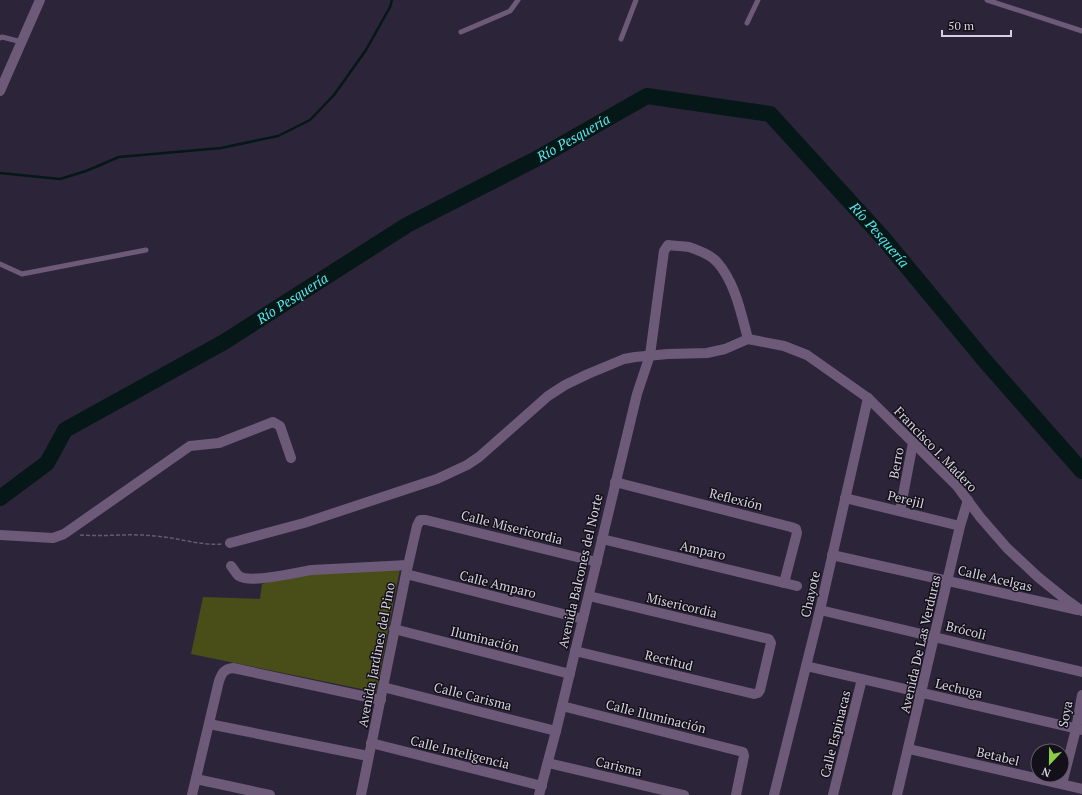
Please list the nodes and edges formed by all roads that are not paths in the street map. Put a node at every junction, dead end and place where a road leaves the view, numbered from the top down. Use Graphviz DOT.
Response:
graph roads {
  1 [pos="40,0"];
  2 [pos="518,0"];
  3 [pos="636,0"];
  4 [pos="758,0"];
  5 [pos="987,0"];
  6 [pos="747,23"];
  7 [pos="1082,31"];
  8 [pos="461,32"];
  9 [pos="0,38"];
  10 [pos="621,39"];
  11 [pos="22,42"];
  12 [pos="0,91"];
  13 [pos="146,250"];
  14 [pos="0,264"];
  15 [pos="748,339"];
  16 [pos="650,355"];
  17 [pos="868,398"];
  18 [pos="913,443"];
  19 [pos="291,458"];
  20 [pos="615,482"];
  21 [pos="845,498"];
  22 [pos="968,500"];
  23 [pos="900,511"];
  24 [pos="420,520"];
  25 [pos="960,526"];
  26 [pos="0,535"];
  27 [pos="602,540"];
  28 [pos="230,543"];
  29 [pos="832,555"];
  30 [pos="597,562"];
  31 [pos="231,566"];
  32 [pos="407,570"];
  33 [pos="948,581"];
  34 [pos="784,583"];
  35 [pos="797,586"];
  36 [pos="589,596"];
  37 [pos="820,610"];
  38 [pos="1082,611"];
  39 [pos="583,619"];
  40 [pos="394,629"];
  41 [pos="935,636"];
  42 [pos="575,651"];
  43 [pos="806,666"];
  44 [pos="1082,672"];
  45 [pos="570,674"];
  46 [pos="862,679"];
  47 [pos="383,687"];
  48 [pos="758,693"];
  49 [pos="921,693"];
  50 [pos="1082,695"];
  51 [pos="381,700"];
  52 [pos="562,706"];
  53 [pos="209,724"];
  54 [pos="1079,729"];
  55 [pos="556,731"];
  56 [pos="371,743"];
  57 [pos="909,749"];
  58 [pos="368,756"];
  59 [pos="548,763"];
  60 [pos="196,779"];
  61 [pos="1062,784"];
  62 [pos="541,790"];
  63 [pos="1082,790"];
  64 [pos="192,795"];
  65 [pos="270,795"];
  66 [pos="361,795"];
  67 [pos="684,795"];
  68 [pos="736,795"];
  69 [pos="774,795"];
  70 [pos="833,795"];
  71 [pos="897,795"];
  1 -- 11 [label="street"];
  2 -- 8 [label="lane"];
  3 -- 10 [label="lane"];
  4 -- 6 [label="lane"];
  5 -- 7 [label="lane"];
  9 -- 11 [label="lane"];
  11 -- 12 [label="street"];
  13 -- 14 [label="lane"];
  15 -- 16 [label="street"];
  15 -- 16 [label="street, Avenida Balcones del Norte"];
  15 -- 17 [label="street, Francisco I. Madero"];
  16 -- 20 [label="street, Avenida Balcones del Norte"];
  16 -- 28 [label="street"];
  17 -- 18 [label="street, Francisco I. Madero"];
  17 -- 21 [label="street, Chayote"];
  18 -- 22 [label="street, Francisco I. Madero"];
  18 -- 23 [label="street, Berro"];
  19 -- 26 [label="street"];
  20 -- 27 [label="street, Avenida Balcones del Norte"];
  20 -- 34 [label="street, Reflexión"];
  21 -- 23 [label="street, Perejil"];
  21 -- 29 [label="street, Chayote"];
  22 -- 25 [label="street, Avenida De Las Verduras"];
  22 -- 38 [label="street, Francisco I. Madero"];
  23 -- 25 [label="street, Perejil"];
  24 -- 30 [label="street, Calle Misericordia"];
  24 -- 32 [label="street, Avenida Jardines del Pino"];
  25 -- 33 [label="street, Avenida De Las Verduras"];
  27 -- 30 [label="street, Avenida Balcones del Norte"];
  27 -- 34 [label="street, Amparo"];
  29 -- 33 [label="street, Calle Acelgas"];
  29 -- 37 [label="street, Chayote"];
  30 -- 36 [label="street, Avenida Balcones del Norte"];
  31 -- 32 [label="street, Calle Amparo"];
  32 -- 39 [label="street, Calle Amparo"];
  32 -- 40 [label="street, Avenida Jardines del Pino"];
  33 -- 38 [label="street, Calle Acelgas"];
  33 -- 41 [label="street, Avenida De Las Verduras"];
  34 -- 35 [label="street, Amparo"];
  36 -- 39 [label="street, Avenida Balcones del Norte"];
  36 -- 48 [label="street, Misericordia"];
  37 -- 41 [label="street, Brócoli"];
  37 -- 43 [label="street, Chayote"];
  39 -- 42 [label="street, Avenida Balcones del Norte"];
  40 -- 45 [label="street, Iluminación"];
  40 -- 47 [label="street, Avenida Jardines del Pino"];
  41 -- 44 [label="street, Brócoli"];
  41 -- 49 [label="street, Avenida De Las Verduras"];
  42 -- 45 [label="street, Avenida Balcones del Norte"];
  42 -- 48 [label="street, Rectitud"];
  43 -- 46 [label="street, Lechuga"];
  43 -- 69 [label="street, Chayote"];
  45 -- 52 [label="street, Avenida Balcones del Norte"];
  46 -- 49 [label="street, Lechuga"];
  46 -- 70 [label="street, Calle Espinacas"];
  47 -- 51 [label="street, Avenida Jardines del Pino"];
  47 -- 55 [label="street, Calle Carisma"];
  49 -- 54 [label="street, Lechuga"];
  49 -- 57 [label="street, Avenida De Las Verduras"];
  50 -- 54 [label="street, Soya"];
  51 -- 53 [label="street"];
  51 -- 56 [label="street, Avenida Jardines del Pino"];
  52 -- 55 [label="street, Avenida Balcones del Norte"];
  52 -- 68 [label="street, Calle Iluminación"];
  53 -- 58 [label="street"];
  53 -- 60 [label="street"];
  54 -- 61 [label="street, Soya"];
  55 -- 59 [label="street, Avenida Balcones del Norte"];
  56 -- 58 [label="street, Avenida Jardines del Pino"];
  56 -- 62 [label="street, Calle Inteligencia"];
  57 -- 61 [label="street, Betabel"];
  57 -- 71 [label="street, Avenida De Las Verduras"];
  58 -- 66 [label="street, Avenida Jardines del Pino"];
  59 -- 62 [label="street, Avenida Balcones del Norte"];
  59 -- 67 [label="street, Carisma"];
  60 -- 64 [label="street"];
  60 -- 65 [label="street"];
  61 -- 63 [label="street, Betabel"];
}
